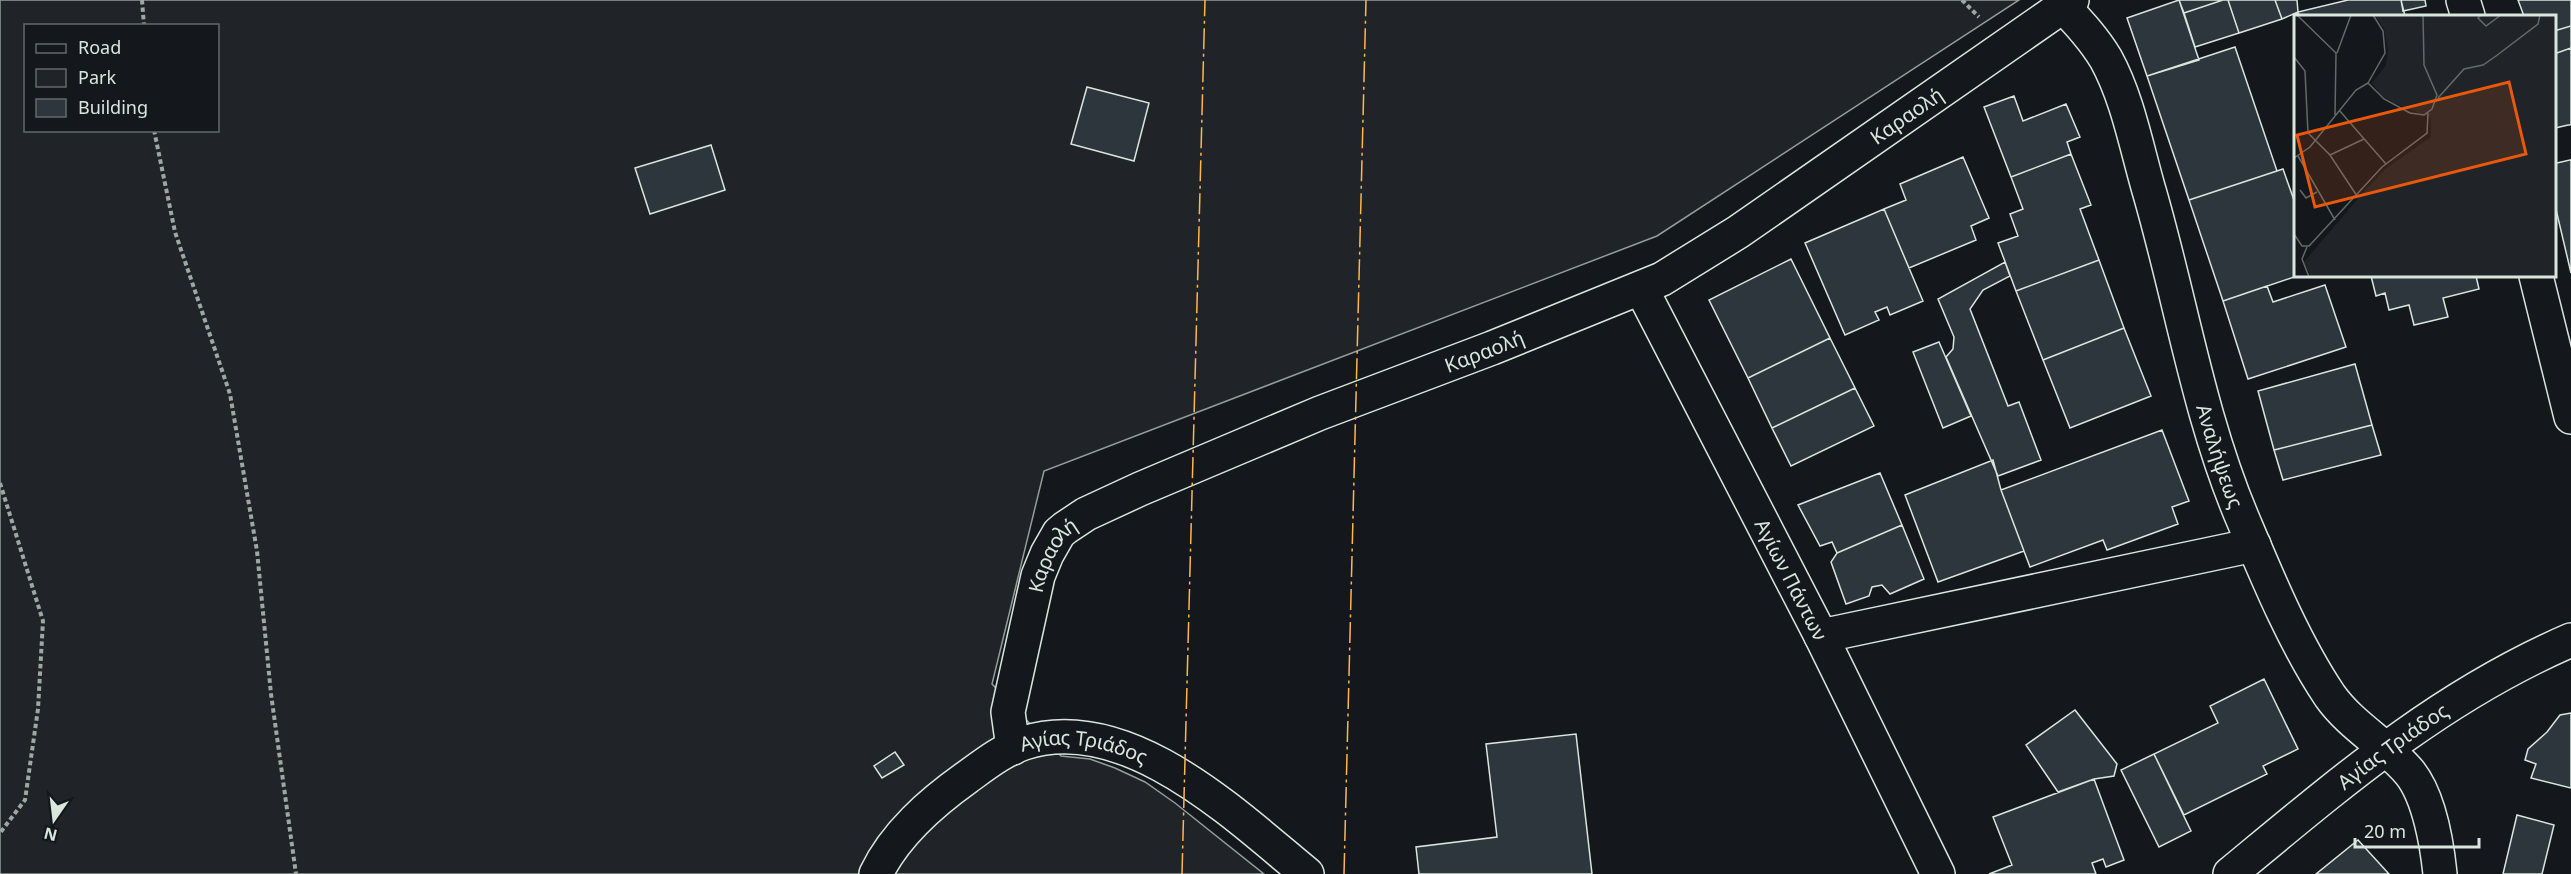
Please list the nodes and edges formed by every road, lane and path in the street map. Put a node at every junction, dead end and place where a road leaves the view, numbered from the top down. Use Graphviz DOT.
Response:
graph roads {
  1 [pos="142,0"];
  2 [pos="2463,0"];
  3 [pos="2067,3"];
  4 [pos="2468,15"];
  5 [pos="144,24"];
  6 [pos="154,132"];
  7 [pos="2571,142"];
  8 [pos="2556,146"];
  9 [pos="2536,278"];
  10 [pos="1641,288"];
  11 [pos="2571,417"];
  12 [pos="0,483"];
  13 [pos="2254,546"];
  14 [pos="1821,636"];
  15 [pos="2571,640"];
  16 [pos="1013,748"];
  17 [pos="2385,749"];
  18 [pos="0,833"];
  19 [pos="296,874"];
  20 [pos="876,874"];
  21 [pos="1307,874"];
  22 [pos="1938,874"];
  23 [pos="2230,874"];
  24 [pos="2440,874"];
  1 -- 5 [label="path"];
  2 -- 4 [label="street"];
  3 -- 10 [label="street, Καραολή"];
  3 -- 13 [label="street, Αναλήψεως"];
  6 -- 19 [label="path"];
  7 -- 8 [label="street"];
  9 -- 11 [label="street"];
  10 -- 14 [label="street, Αγίων Πάντων"];
  10 -- 16 [label="street, Καραολή"];
  12 -- 18 [label="path"];
  13 -- 14 [label="street"];
  13 -- 17 [label="street, Αναλήψεως"];
  14 -- 22 [label="street, Αγίων Πάντων"];
  15 -- 17 [label="street, Αγίας Τριάδος"];
  16 -- 20 [label="street, Αγίας Τριάδος"];
  16 -- 21 [label="street, Αγίας Τριάδος"];
  17 -- 23 [label="street, Αγίας Τριάδος"];
  17 -- 24 [label="street, Αναλήψεως"];
}
